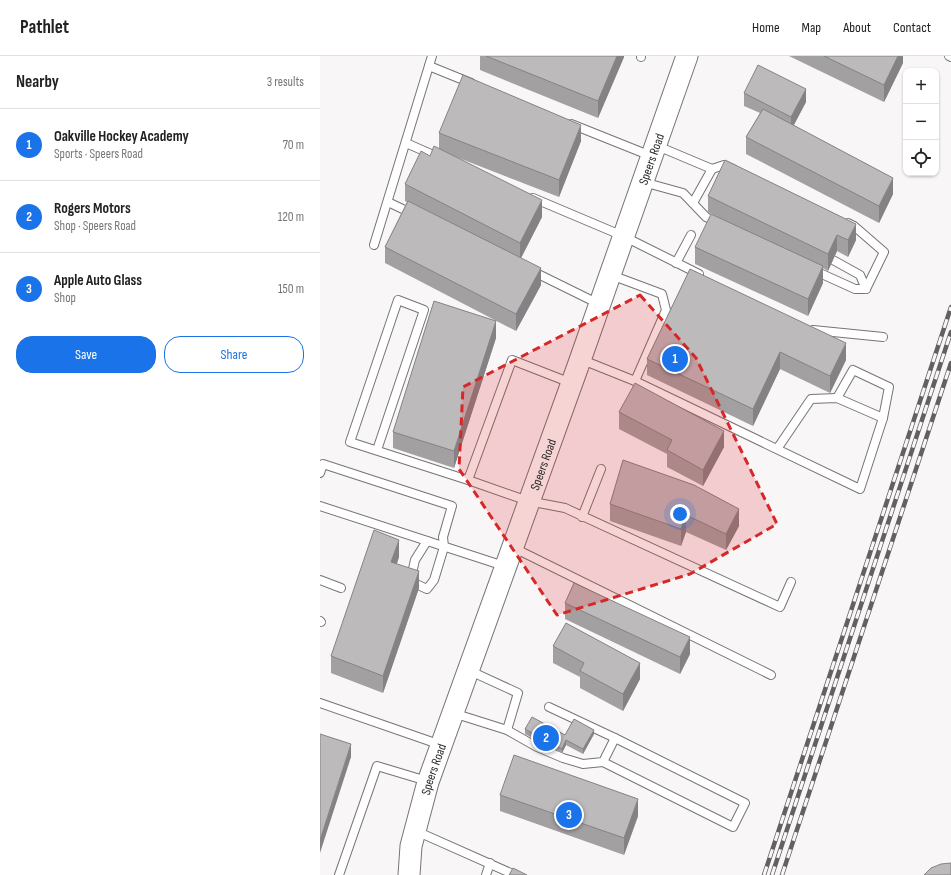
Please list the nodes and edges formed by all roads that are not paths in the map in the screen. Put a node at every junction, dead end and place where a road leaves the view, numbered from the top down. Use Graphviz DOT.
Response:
graph roads {
  1 [pos="432,56"];
  2 [pos="687,56"];
  3 [pos="429,66"];
  4 [pos="481,87"];
  5 [pos="562,120"];
  6 [pos="406,143"];
  7 [pos="653,151"];
  8 [pos="448,161"];
  9 [pos="712,168"];
  10 [pos="738,172"];
  11 [pos="642,182"];
  12 [pos="699,193"];
  13 [pos="525,194"];
  14 [pos="708,199"];
  15 [pos="388,202"];
  16 [pos="693,203"];
  17 [pos="422,219"];
  18 [pos="841,220"];
  19 [pos="727,228"];
  20 [pos="691,235"];
  21 [pos="623,236"];
  22 [pos="374,245"];
  23 [pos="833,260"];
  24 [pos="676,262"];
  25 [pos="805,266"];
  26 [pos="526,269"];
  27 [pos="610,275"];
  28 [pos="704,276"];
  29 [pos="866,289"];
  30 [pos="600,304"];
  31 [pos="802,324"];
  32 [pos="883,337"];
  33 [pos="580,359"];
  34 [pos="635,381"];
  35 [pos="572,383"];
  36 [pos="837,398"];
  37 [pos="883,418"];
  38 [pos="777,449"];
  39 [pos="377,450"];
  40 [pos="601,469"];
  41 [pos="320,473"];
  42 [pos="468,480"];
  43 [pos="528,501"];
  44 [pos="320,506"];
  45 [pos="582,516"];
  46 [pos="427,541"];
  47 [pos="444,547"];
  48 [pos="513,548"];
  49 [pos="505,567"];
  50 [pos="412,573"];
  51 [pos="320,580"];
  52 [pos="791,582"];
  53 [pos="416,584"];
  54 [pos="341,588"];
  55 [pos="468,670"];
  56 [pos="771,675"];
  57 [pos="320,703"];
  58 [pos="549,707"];
  59 [pos="453,713"];
  60 [pos="507,730"];
  61 [pos="615,738"];
  62 [pos="441,745"];
  63 [pos="603,762"];
  64 [pos="428,782"];
  65 [pos="415,831"];
  66 [pos="490,863"];
  67 [pos="338,875"];
  68 [pos="409,875"];
  69 [pos="486,875"];
  70 [pos="515,875"];
  1 -- 3 [label="lane"];
  2 -- 7 [label="main road, Speers Road"];
  3 -- 4 [label="lane"];
  3 -- 6 [label="lane"];
  5 -- 7 [label="lane"];
  6 -- 8 [label="lane"];
  6 -- 15 [label="lane"];
  7 -- 9 [label="lane"];
  7 -- 11 [label="main road, Speers Road"];
  9 -- 10 [label="lane"];
  9 -- 12 [label="lane"];
  11 -- 16 [label="lane"];
  11 -- 21 [label="main road, Speers Road"];
  12 -- 14 [label="lane"];
  12 -- 16 [label="lane"];
  13 -- 21 [label="lane"];
  15 -- 17 [label="lane"];
  15 -- 22 [label="lane"];
  16 -- 19 [label="lane"];
  18 -- 29 [label="lane"];
  20 -- 24 [label="lane"];
  21 -- 24 [label="lane"];
  21 -- 27 [label="main road, Speers Road"];
  23 -- 29 [label="lane"];
  24 -- 28 [label="lane"];
  25 -- 29 [label="lane"];
  26 -- 30 [label="lane"];
  27 -- 30 [label="main road, Speers Road"];
  27 -- 34 [label="lane"];
  30 -- 33 [label="main road, Speers Road"];
  31 -- 32 [label="lane"];
  33 -- 34 [label="lane"];
  33 -- 35 [label="main road, Speers Road"];
  34 -- 38 [label="lane"];
  35 -- 42 [label="lane"];
  35 -- 43 [label="main road, Speers Road"];
  36 -- 37 [label="lane"];
  36 -- 37 [label="lane"];
  36 -- 38 [label="lane"];
  37 -- 38 [label="lane"];
  39 -- 39 [label="lane"];
  39 -- 42 [label="lane"];
  40 -- 45 [label="lane"];
  41 -- 47 [label="lane"];
  42 -- 43 [label="lane"];
  43 -- 45 [label="lane"];
  43 -- 48 [label="main road, Speers Road"];
  44 -- 46 [label="lane"];
  45 -- 52 [label="lane"];
  46 -- 47 [label="lane"];
  46 -- 50 [label="lane"];
  47 -- 49 [label="lane"];
  47 -- 53 [label="lane"];
  48 -- 49 [label="main road, Speers Road"];
  48 -- 56 [label="lane"];
  49 -- 55 [label="main road, Speers Road"];
  51 -- 54 [label="lane"];
  55 -- 59 [label="main road, Speers Road"];
  55 -- 60 [label="lane"];
  57 -- 62 [label="lane"];
  58 -- 61 [label="lane"];
  59 -- 60 [label="lane"];
  59 -- 62 [label="main road, Speers Road"];
  60 -- 63 [label="lane"];
  61 -- 63 [label="lane"];
  61 -- 63 [label="lane"];
  62 -- 64 [label="main road, Speers Road"];
  64 -- 65 [label="main road, Speers Road"];
  64 -- 67 [label="lane"];
  65 -- 66 [label="lane"];
  65 -- 68 [label="main road, Speers Road"];
  66 -- 69 [label="lane"];
  66 -- 70 [label="lane"];
}
